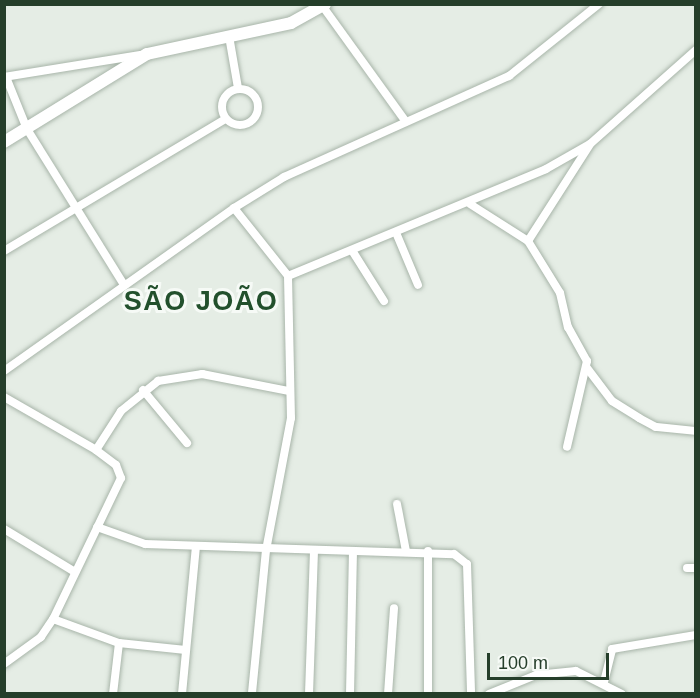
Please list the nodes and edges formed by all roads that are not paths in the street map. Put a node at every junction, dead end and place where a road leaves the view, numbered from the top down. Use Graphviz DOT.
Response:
graph roads {
  1 [pos="323,5"];
  2 [pos="597,5"];
  3 [pos="229,36"];
  4 [pos="696,50"];
  5 [pos="147,54"];
  6 [pos="5,77"];
  7 [pos="238,88"];
  8 [pos="225,118"];
  9 [pos="406,122"];
  10 [pos="27,129"];
  11 [pos="4,142"];
  12 [pos="590,144"];
  13 [pos="470,204"];
  14 [pos="78,206"];
  15 [pos="234,208"];
  16 [pos="397,235"];
  17 [pos="528,241"];
  18 [pos="4,252"];
  19 [pos="353,252"];
  20 [pos="288,276"];
  21 [pos="124,285"];
  22 [pos="418,285"];
  23 [pos="384,301"];
  24 [pos="587,368"];
  25 [pos="4,371"];
  26 [pos="143,390"];
  27 [pos="290,391"];
  28 [pos="4,397"];
  29 [pos="696,431"];
  30 [pos="187,444"];
  31 [pos="567,447"];
  32 [pos="96,450"];
  33 [pos="397,504"];
  34 [pos="97,527"];
  35 [pos="4,529"];
  36 [pos="196,547"];
  37 [pos="266,550"];
  38 [pos="314,550"];
  39 [pos="428,550"];
  40 [pos="353,551"];
  41 [pos="406,551"];
  42 [pos="75,572"];
  43 [pos="394,608"];
  44 [pos="53,619"];
  45 [pos="696,635"];
  46 [pos="119,644"];
  47 [pos="186,650"];
  48 [pos="4,664"];
  49 [pos="604,682"];
  50 [pos="113,693"];
  51 [pos="182,693"];
  52 [pos="252,693"];
  53 [pos="309,693"];
  54 [pos="350,693"];
  55 [pos="388,693"];
  56 [pos="428,693"];
  57 [pos="471,693"];
  58 [pos="489,693"];
  59 [pos="622,693"];
  1 -- 3 [label="street"];
  1 -- 9 [label="street"];
  2 -- 9 [label="street"];
  3 -- 5 [label="street"];
  3 -- 7 [label="street"];
  4 -- 12 [label="street"];
  5 -- 6 [label="street"];
  5 -- 10 [label="street"];
  6 -- 10 [label="street"];
  7 -- 8 [label="street"];
  7 -- 8 [label="street"];
  8 -- 14 [label="street"];
  9 -- 15 [label="street"];
  10 -- 11 [label="street"];
  10 -- 14 [label="street"];
  12 -- 13 [label="street"];
  12 -- 17 [label="street"];
  13 -- 16 [label="street"];
  13 -- 17 [label="street"];
  14 -- 18 [label="street"];
  14 -- 21 [label="street"];
  15 -- 20 [label="street"];
  15 -- 21 [label="street"];
  16 -- 19 [label="street"];
  16 -- 22 [label="street"];
  17 -- 24 [label="street"];
  19 -- 20 [label="street"];
  19 -- 23 [label="street"];
  20 -- 27 [label="street"];
  21 -- 25 [label="street"];
  24 -- 29 [label="street"];
  24 -- 31 [label="street"];
  26 -- 27 [label="street"];
  26 -- 30 [label="street"];
  26 -- 32 [label="street"];
  27 -- 37 [label="street"];
  28 -- 32 [label="street"];
  32 -- 34 [label="street"];
  33 -- 41 [label="street"];
  34 -- 36 [label="street"];
  34 -- 42 [label="street"];
  35 -- 42 [label="street"];
  36 -- 37 [label="street"];
  36 -- 47 [label="street"];
  37 -- 38 [label="street"];
  37 -- 52 [label="street"];
  38 -- 40 [label="street"];
  38 -- 53 [label="street"];
  39 -- 41 [label="street"];
  39 -- 56 [label="street"];
  39 -- 57 [label="street"];
  40 -- 41 [label="street"];
  40 -- 54 [label="street"];
  42 -- 44 [label="street"];
  43 -- 55 [label="street"];
  44 -- 46 [label="street"];
  44 -- 48 [label="street"];
  45 -- 49 [label="street"];
  46 -- 47 [label="street"];
  46 -- 50 [label="street"];
  47 -- 51 [label="street"];
  49 -- 58 [label="street"];
  49 -- 59 [label="street"];
}
